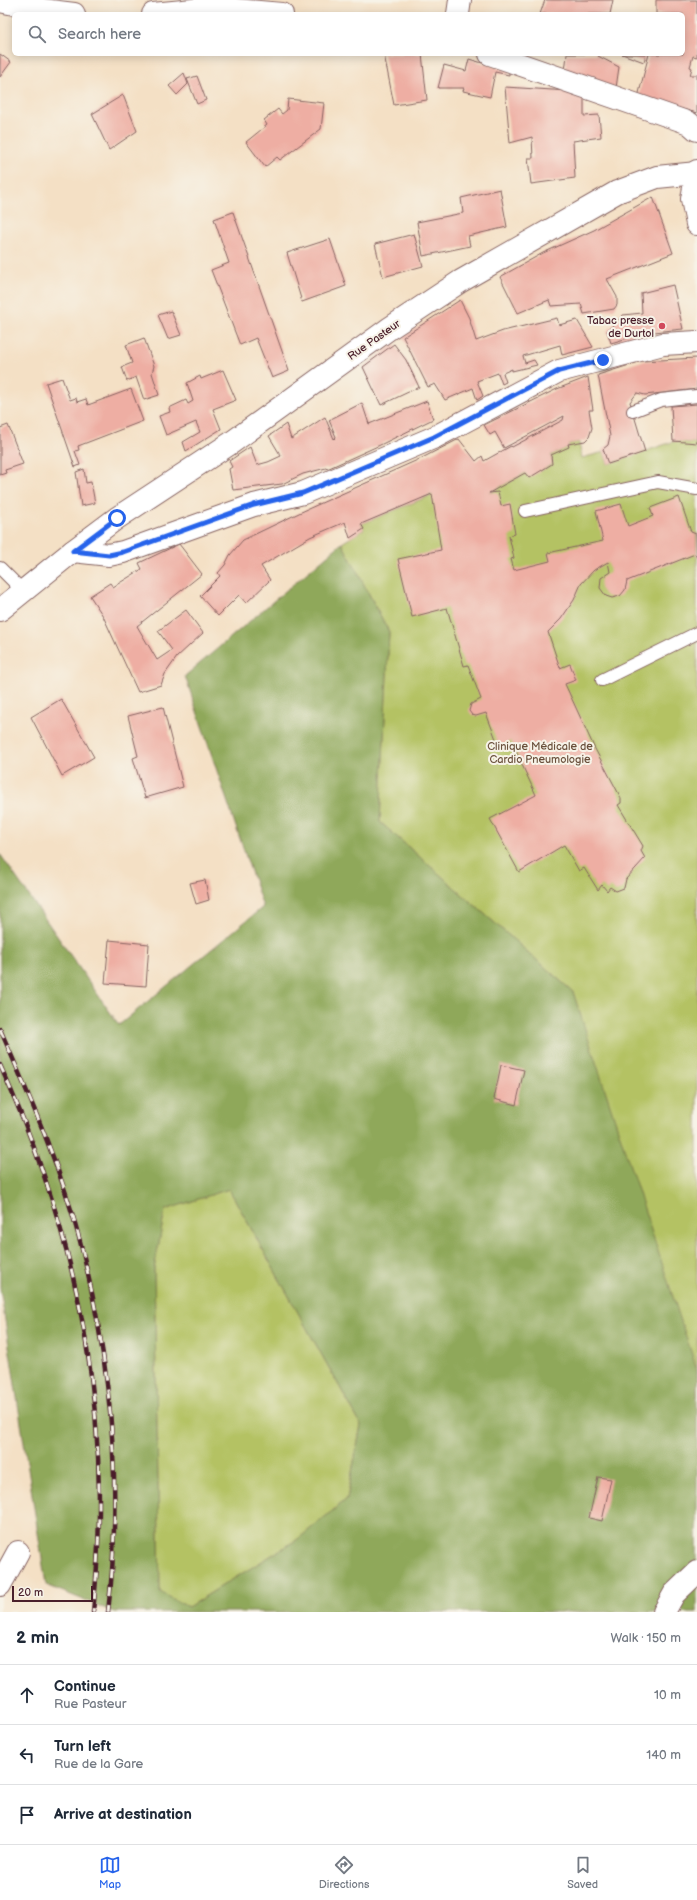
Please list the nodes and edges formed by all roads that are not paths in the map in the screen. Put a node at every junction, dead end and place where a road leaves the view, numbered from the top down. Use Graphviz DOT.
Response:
graph roads {
  1 [pos="0,0"];
  2 [pos="460,0"];
  3 [pos="58,12"];
  4 [pos="173,12"];
  5 [pos="259,12"];
  6 [pos="458,12"];
  7 [pos="496,56"];
  8 [pos="697,130"];
  9 [pos="697,173"];
  10 [pos="697,224"];
  11 [pos="697,342"];
  12 [pos="697,396"];
  13 [pos="634,411"];
  14 [pos="697,489"];
  15 [pos="525,511"];
  16 [pos="73,551"];
  17 [pos="0,568"];
  18 [pos="22,591"];
  19 [pos="0,610"];
  20 [pos="697,632"];
  21 [pos="602,680"];
  22 [pos="18,1552"];
  23 [pos="697,1572"];
  24 [pos="0,1585"];
  25 [pos="664,1612"];
  1 -- 3 [label="street"];
  2 -- 6 [label="street"];
  4 -- 5 [label="street"];
  7 -- 8 [label="street"];
  9 -- 10 [label="street"];
  9 -- 16 [label="street, Rue Pasteur"];
  11 -- 16 [label="street"];
  12 -- 13 [label="lane"];
  14 -- 15 [label="lane"];
  16 -- 18 [label="street, Rue Pasteur"];
  17 -- 18 [label="lane"];
  18 -- 19 [label="street, Rue Pasteur"];
  20 -- 21 [label="lane"];
  22 -- 24 [label="street"];
  23 -- 25 [label="street"];
}
